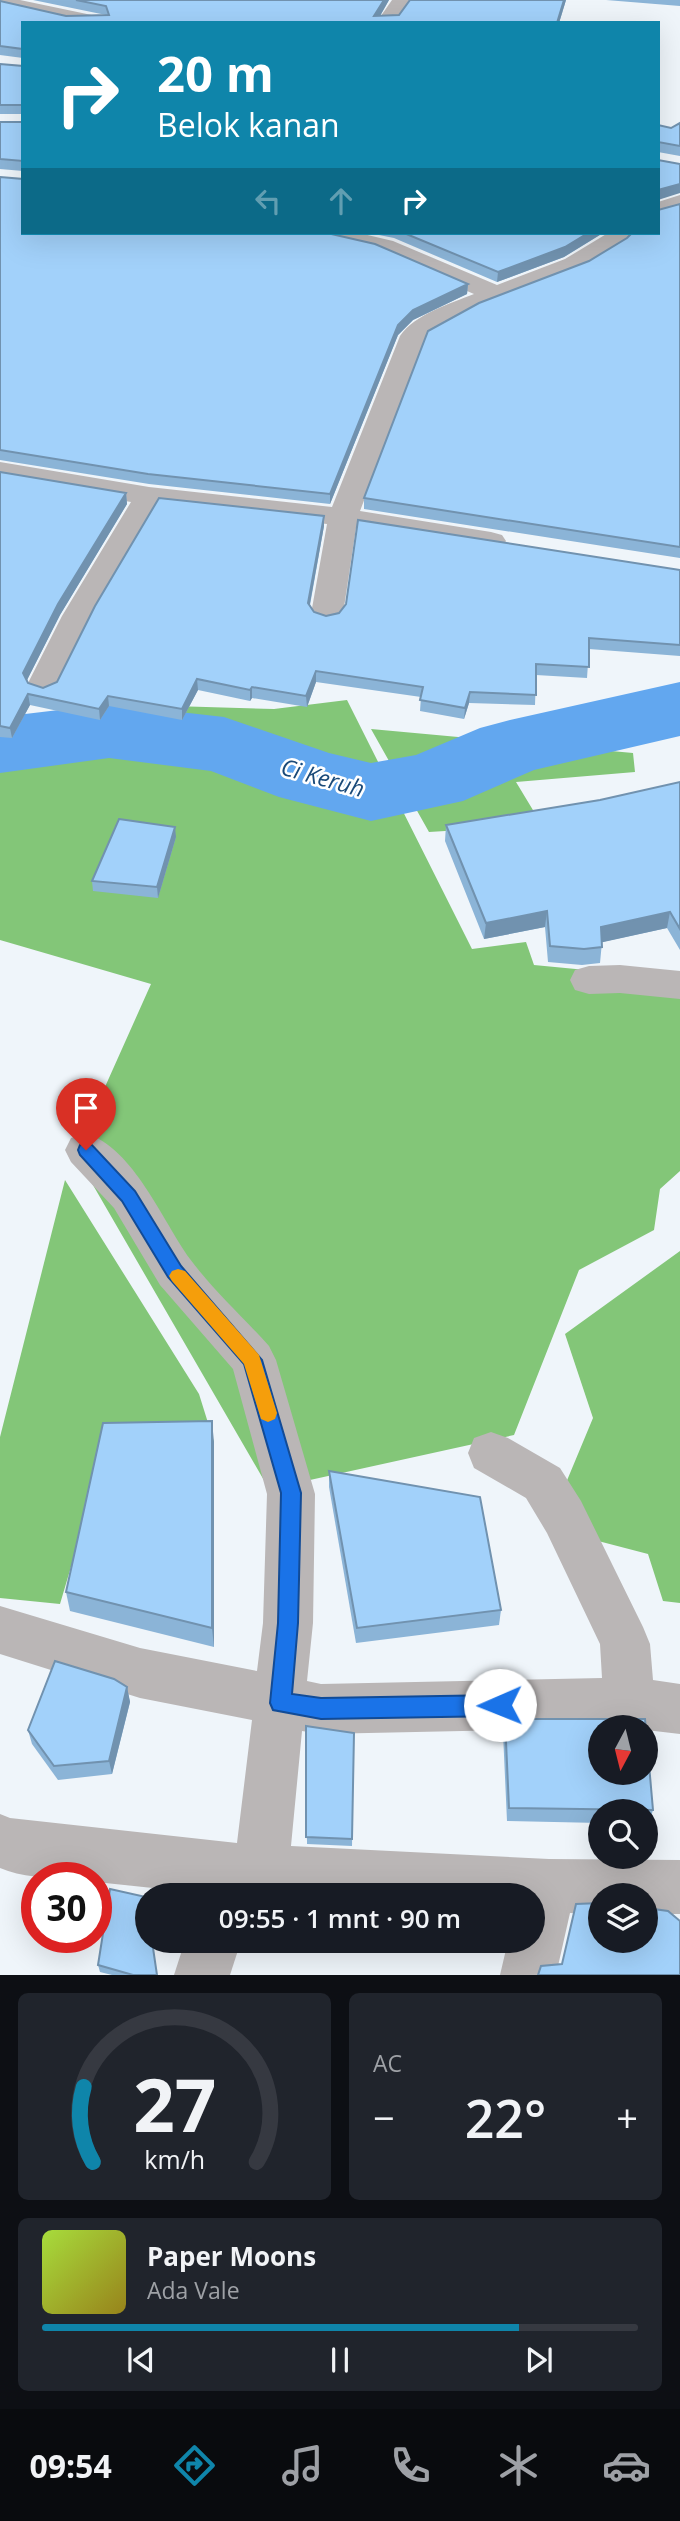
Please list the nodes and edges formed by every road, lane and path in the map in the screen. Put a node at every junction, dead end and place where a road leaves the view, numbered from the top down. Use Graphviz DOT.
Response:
graph roads {
  1 [pos="403,0"];
  2 [pos="0,2"];
  3 [pos="89,21"];
  4 [pos="387,21"];
  5 [pos="680,202"];
  6 [pos="660,210"];
  7 [pos="336,235"];
  8 [pos="622,235"];
  9 [pos="495,294"];
  10 [pos="0,471"];
  11 [pos="149,496"];
  12 [pos="343,517"];
  13 [pos="521,546"];
  14 [pos="327,614"];
  15 [pos="44,685"];
  16 [pos="589,980"];
  17 [pos="680,985"];
  18 [pos="86,1150"];
  19 [pos="491,1453"];
  20 [pos="0,1630"];
  21 [pos="627,1671"];
  22 [pos="281,1691"];
  23 [pos="680,1709"];
  24 [pos="3,1850"];
  25 [pos="242,1879"];
  26 [pos="549,1886"];
  27 [pos="680,1887"];
  28 [pos="209,1953"];
  29 [pos="202,1975"];
  30 [pos="528,1975"];
  1 -- 4 [label="street"];
  2 -- 3 [label="street"];
  5 -- 6 [label="street"];
  7 -- 9 [label="street"];
  8 -- 9 [label="street"];
  9 -- 12 [label="street"];
  10 -- 11 [label="street"];
  11 -- 12 [label="street"];
  11 -- 15 [label="street"];
  12 -- 13 [label="street"];
  12 -- 14 [label="street"];
  16 -- 17 [label="street"];
  18 -- 22 [label="street"];
  19 -- 21 [label="street"];
  20 -- 22 [label="street"];
  21 -- 22 [label="street"];
  21 -- 23 [label="street"];
  22 -- 25 [label="street"];
  24 -- 25 [label="street"];
  25 -- 26 [label="street"];
  26 -- 27 [label="street"];
  26 -- 30 [label="street"];
  28 -- 29 [label="street"];
}
